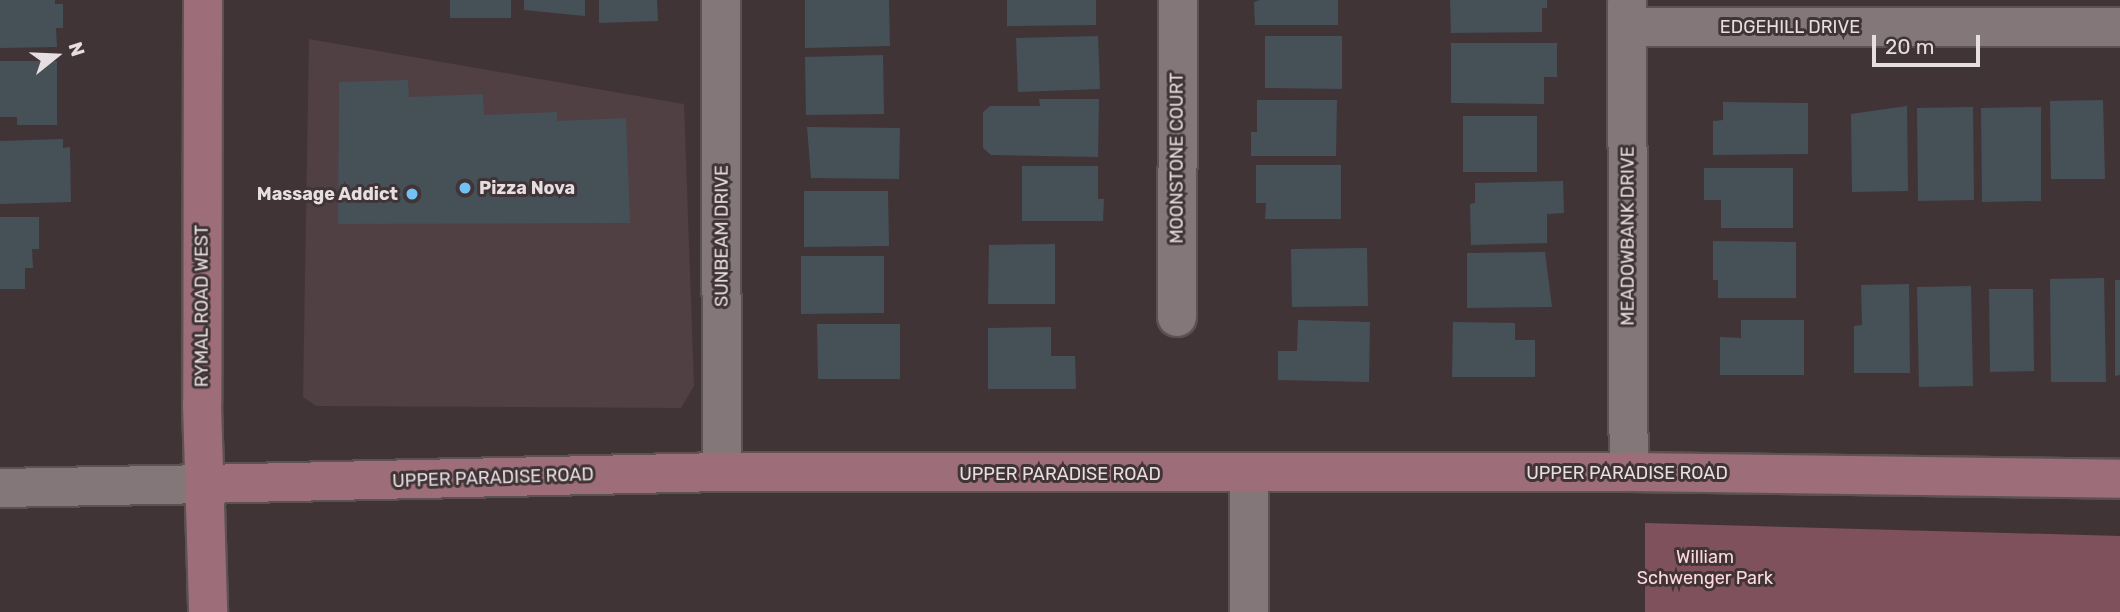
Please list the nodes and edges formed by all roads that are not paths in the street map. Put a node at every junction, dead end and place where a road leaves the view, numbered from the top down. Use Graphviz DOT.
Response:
graph roads {
  1 [pos="203,0"];
  2 [pos="721,0"];
  3 [pos="1178,0"];
  4 [pos="1627,13"];
  5 [pos="2120,27"];
  6 [pos="1177,317"];
  7 [pos="722,472"];
  8 [pos="1629,472"];
  9 [pos="1249,475"];
  10 [pos="2120,479"];
  11 [pos="204,484"];
  12 [pos="0,488"];
  13 [pos="208,612"];
  14 [pos="1249,612"];
  1 -- 11 [label="main road, RYMAL ROAD WEST"];
  2 -- 7 [label="street, SUNBEAM DRIVE"];
  3 -- 6 [label="street, MOONSTONE COURT"];
  4 -- 5 [label="street, EDGEHILL DRIVE"];
  4 -- 8 [label="street, MEADOWBANK DRIVE"];
  7 -- 9 [label="main road, UPPER PARADISE ROAD"];
  7 -- 11 [label="main road, UPPER PARADISE ROAD"];
  8 -- 9 [label="main road, UPPER PARADISE ROAD"];
  8 -- 10 [label="main road, UPPER PARADISE ROAD"];
  9 -- 14 [label="street"];
  11 -- 12 [label="street, UPPER PARADISE ROAD"];
  11 -- 13 [label="main road, RYMAL ROAD WEST"];
}
